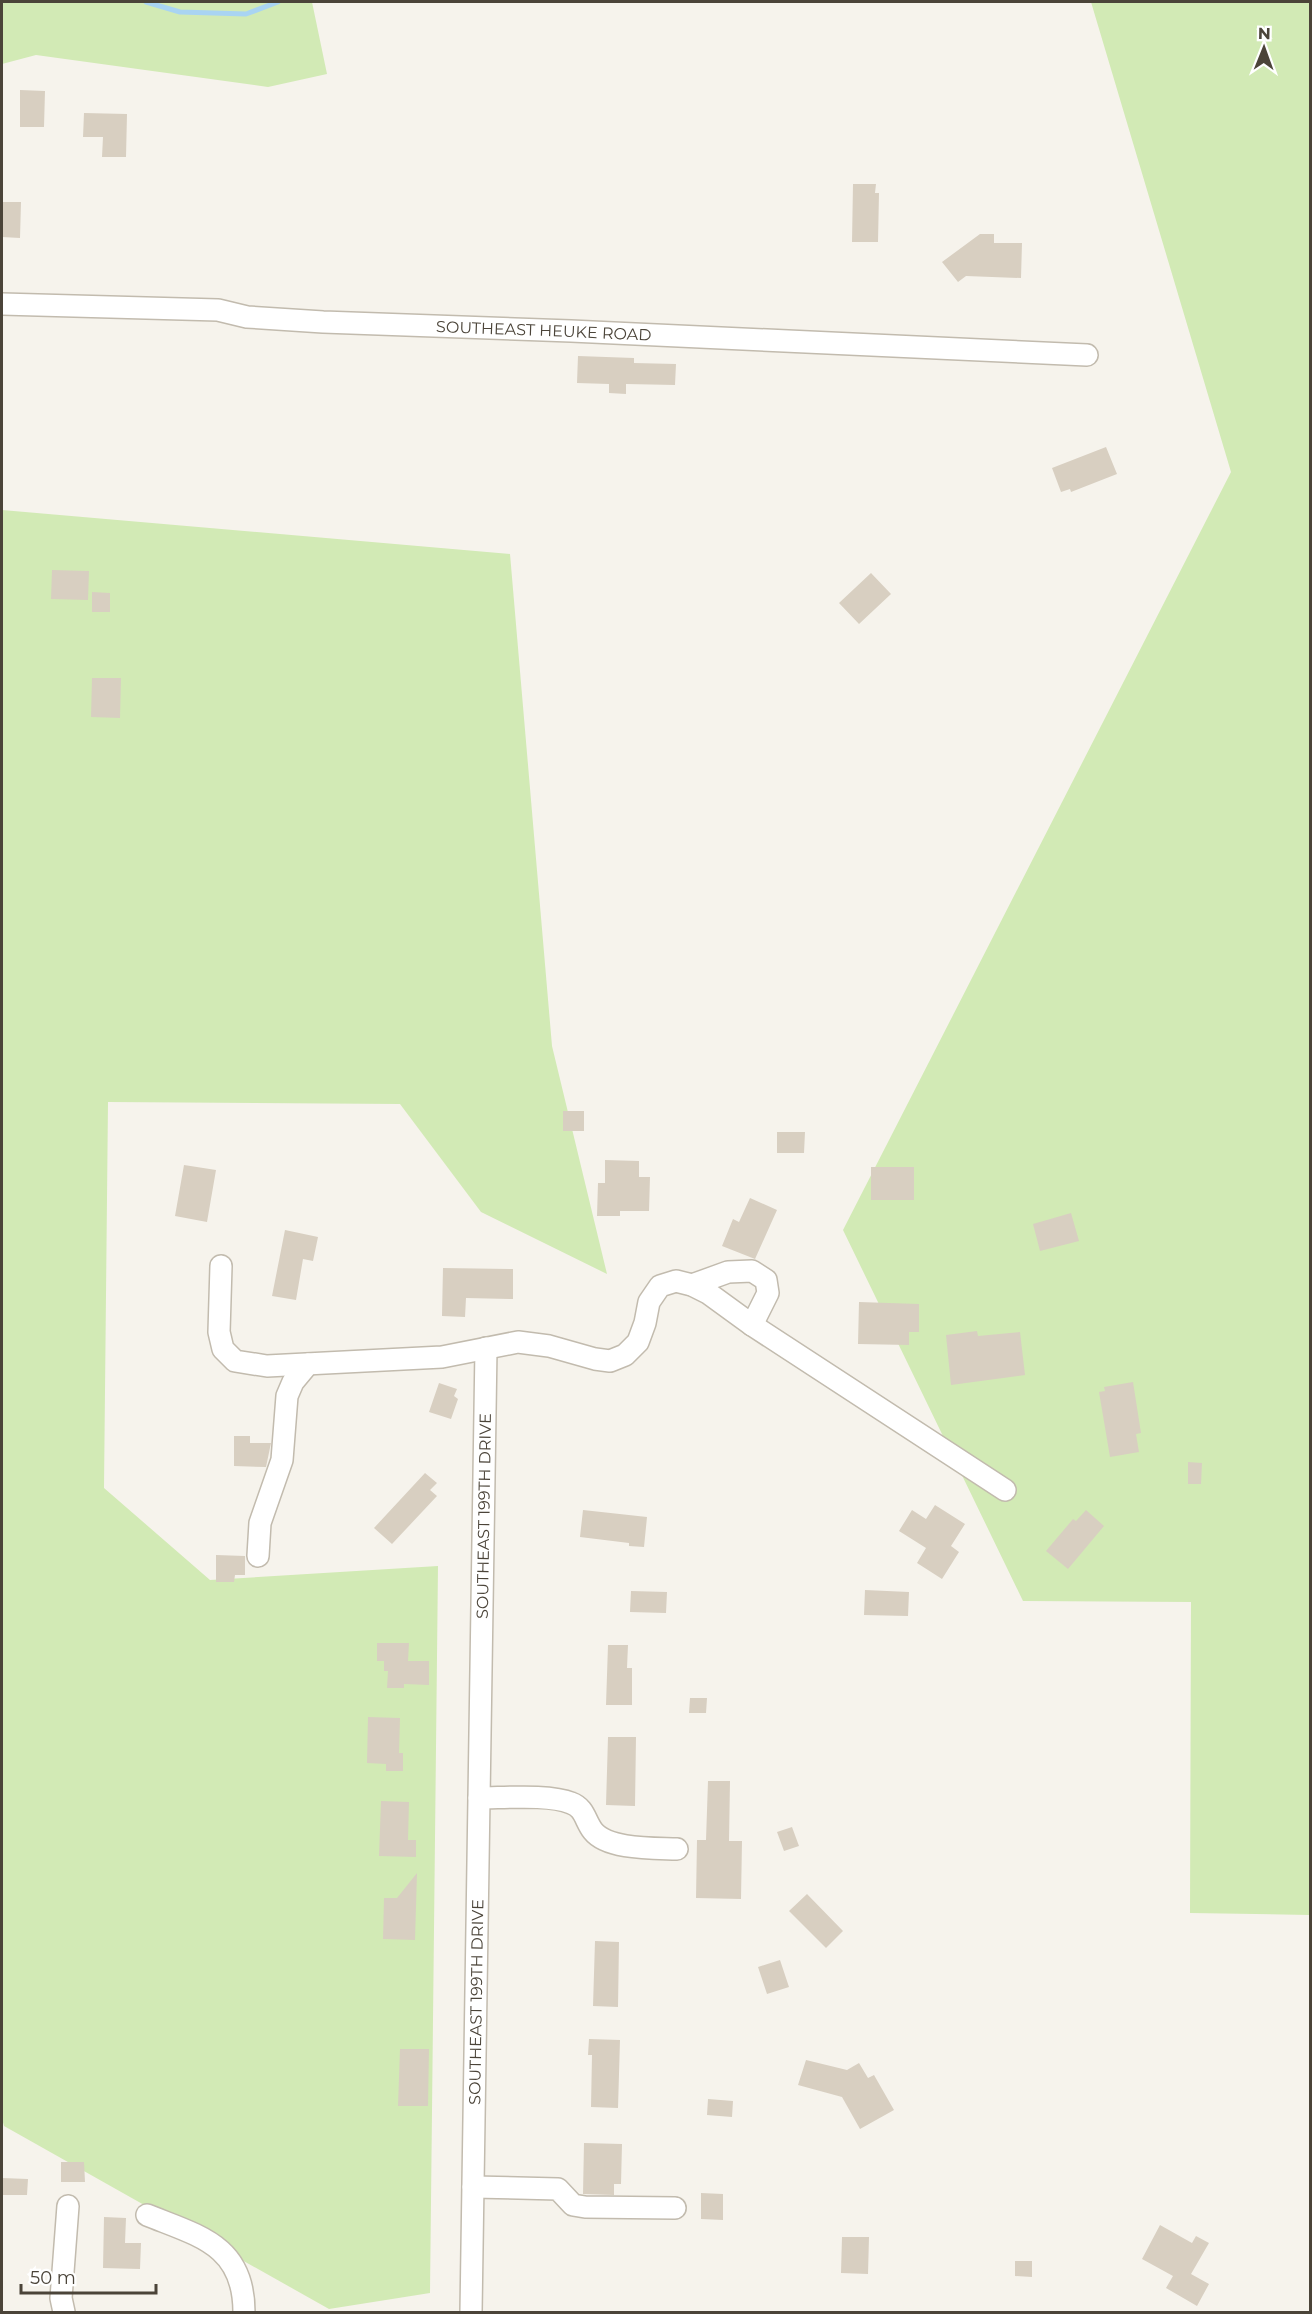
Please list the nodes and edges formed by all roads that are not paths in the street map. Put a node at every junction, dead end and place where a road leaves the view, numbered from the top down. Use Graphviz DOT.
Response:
graph roads {
  1 [pos="2,304"];
  2 [pos="1087,355"];
  3 [pos="221,1266"];
  4 [pos="692,1286"];
  5 [pos="752,1325"];
  6 [pos="486,1348"];
  7 [pos="308,1364"];
  8 [pos="1005,1490"];
  9 [pos="258,1556"];
  10 [pos="479,1798"];
  11 [pos="677,1849"];
  12 [pos="473,2187"];
  13 [pos="68,2206"];
  14 [pos="675,2208"];
  15 [pos="147,2216"];
  16 [pos="64,2313"];
  17 [pos="244,2313"];
  18 [pos="471,2313"];
  1 -- 2 [label="street, SOUTHEAST HEUKE ROAD"];
  3 -- 7 [label="street"];
  4 -- 5 [label="street"];
  4 -- 5 [label="street"];
  4 -- 6 [label="street"];
  5 -- 8 [label="street"];
  6 -- 7 [label="street"];
  6 -- 10 [label="street, SOUTHEAST 199TH DRIVE"];
  7 -- 9 [label="street"];
  10 -- 11 [label="street"];
  10 -- 12 [label="street, SOUTHEAST 199TH DRIVE"];
  12 -- 14 [label="street"];
  12 -- 18 [label="street, SOUTHEAST 199TH DRIVE"];
  13 -- 16 [label="street"];
  15 -- 17 [label="street"];
}
